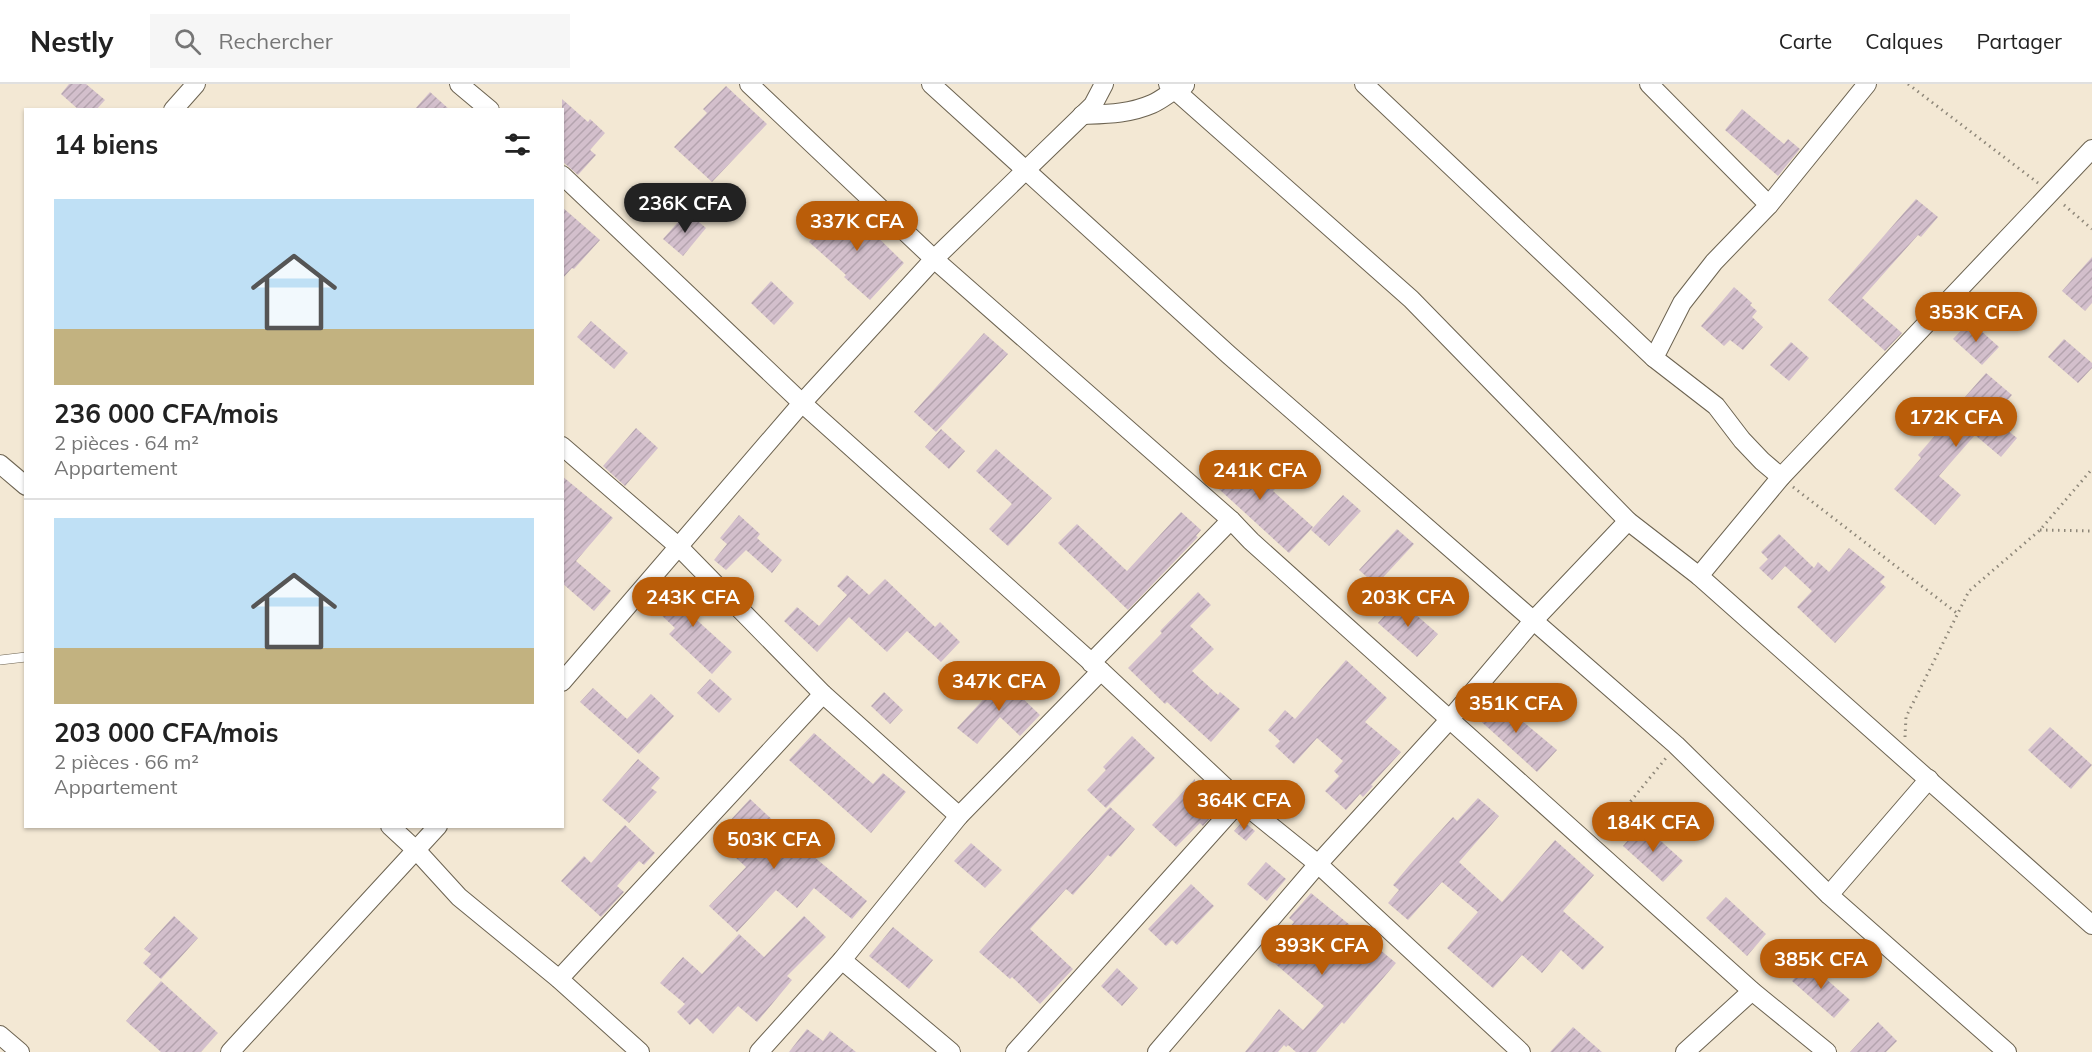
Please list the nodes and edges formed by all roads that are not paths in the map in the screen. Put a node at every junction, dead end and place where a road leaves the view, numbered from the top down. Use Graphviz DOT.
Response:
graph roads {
  1 [pos="196,84"];
  2 [pos="459,84"];
  3 [pos="748,84"];
  4 [pos="931,84"];
  5 [pos="1104,84"];
  6 [pos="1364,84"];
  7 [pos="1649,84"];
  8 [pos="1867,84"];
  9 [pos="1176,86"];
  10 [pos="175,108"];
  11 [pos="488,108"];
  12 [pos="1082,115"];
  13 [pos="2092,149"];
  14 [pos="1025,171"];
  15 [pos="564,177"];
  16 [pos="1769,205"];
  17 [pos="934,259"];
  18 [pos="1654,358"];
  19 [pos="802,403"];
  20 [pos="564,448"];
  21 [pos="0,464"];
  22 [pos="1781,477"];
  23 [pos="24,484"];
  24 [pos="1231,520"];
  25 [pos="1628,521"];
  26 [pos="679,547"];
  27 [pos="1699,576"];
  28 [pos="1533,621"];
  29 [pos="24,657"];
  30 [pos="0,660"];
  31 [pos="1096,667"];
  32 [pos="564,680"];
  33 [pos="823,694"];
  34 [pos="1450,719"];
  35 [pos="1929,779"];
  36 [pos="1240,801"];
  37 [pos="959,816"];
  38 [pos="392,828"];
  39 [pos="436,828"];
  40 [pos="417,851"];
  41 [pos="1318,864"];
  42 [pos="1829,896"];
  43 [pos="2092,925"];
  44 [pos="843,960"];
  45 [pos="559,979"];
  46 [pos="1752,991"];
  47 [pos="0,1035"];
  48 [pos="20,1052"];
  49 [pos="230,1052"];
  50 [pos="640,1052"];
  51 [pos="759,1052"];
  52 [pos="951,1052"];
  53 [pos="1015,1052"];
  54 [pos="1157,1052"];
  55 [pos="1521,1052"];
  56 [pos="1685,1052"];
  57 [pos="1827,1052"];
  58 [pos="2007,1052"];
  1 -- 10 [label="street"];
  2 -- 11 [label="street"];
  3 -- 17 [label="street"];
  4 -- 14 [label="street"];
  5 -- 12 [label="street"];
  6 -- 18 [label="street"];
  7 -- 16 [label="street"];
  8 -- 16 [label="street"];
  9 -- 12 [label="street"];
  9 -- 25 [label="street"];
  12 -- 14 [label="street"];
  13 -- 22 [label="street"];
  14 -- 17 [label="street"];
  14 -- 28 [label="street"];
  15 -- 19 [label="street"];
  16 -- 18 [label="street"];
  17 -- 19 [label="street"];
  17 -- 24 [label="street"];
  18 -- 22 [label="street"];
  19 -- 26 [label="street"];
  19 -- 31 [label="street"];
  20 -- 26 [label="street"];
  21 -- 23 [label="street"];
  22 -- 27 [label="street"];
  24 -- 31 [label="street"];
  24 -- 34 [label="street"];
  25 -- 27 [label="street"];
  25 -- 28 [label="street"];
  26 -- 32 [label="street"];
  26 -- 33 [label="street"];
  27 -- 35 [label="street"];
  28 -- 34 [label="street"];
  28 -- 42 [label="street"];
  29 -- 30 [label="lane"];
  31 -- 36 [label="street"];
  31 -- 37 [label="street"];
  33 -- 37 [label="street"];
  33 -- 45 [label="street"];
  34 -- 41 [label="street"];
  34 -- 46 [label="street"];
  35 -- 42 [label="street"];
  35 -- 43 [label="street"];
  36 -- 41 [label="street"];
  36 -- 53 [label="street"];
  37 -- 44 [label="street"];
  38 -- 40 [label="street"];
  39 -- 40 [label="street"];
  40 -- 45 [label="street"];
  40 -- 49 [label="street"];
  41 -- 54 [label="street"];
  41 -- 55 [label="street"];
  42 -- 58 [label="street"];
  44 -- 51 [label="street"];
  44 -- 52 [label="street"];
  45 -- 50 [label="street"];
  46 -- 56 [label="street"];
  46 -- 57 [label="street"];
  47 -- 48 [label="street"];
}
